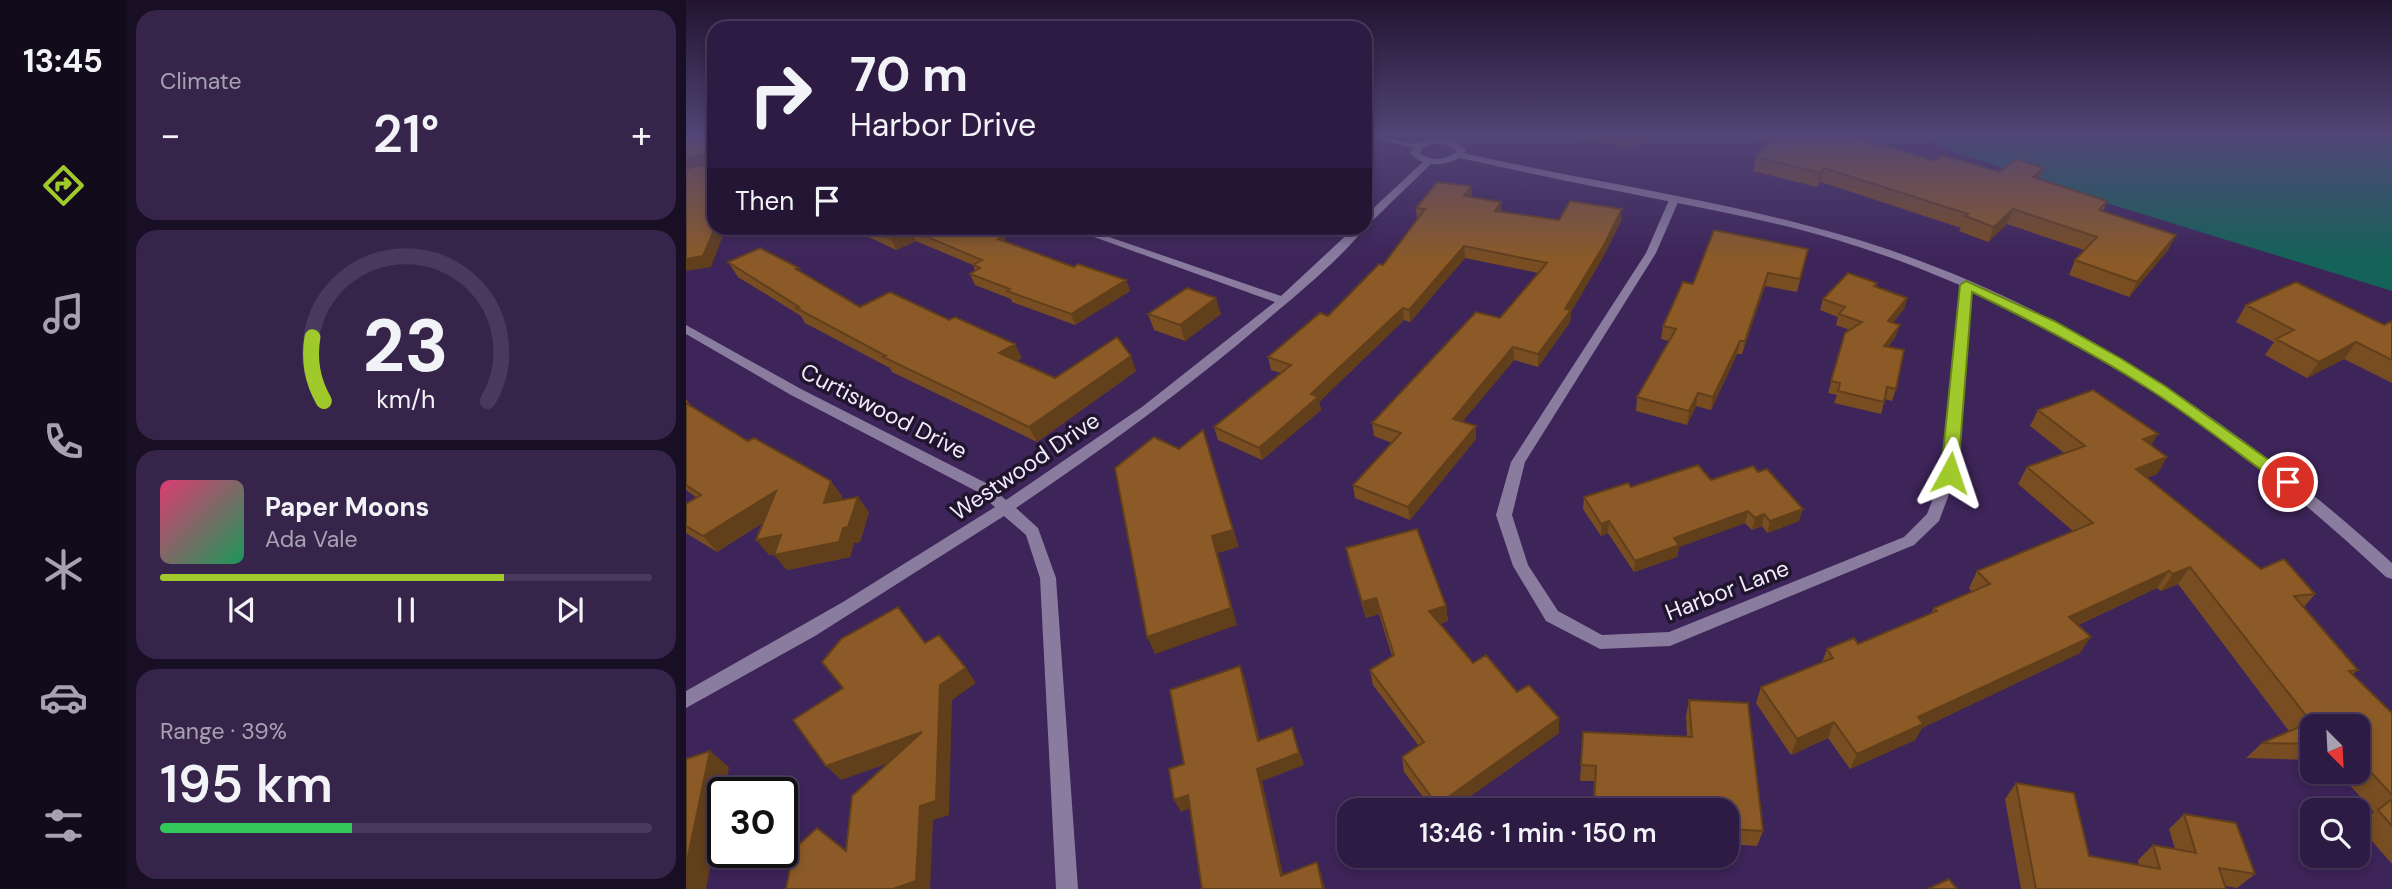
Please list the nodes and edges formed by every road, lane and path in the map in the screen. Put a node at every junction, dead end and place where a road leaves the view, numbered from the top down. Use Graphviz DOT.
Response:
graph roads {
  1 [pos="1413,176"];
  2 [pos="1561,176"];
  3 [pos="1674,200"];
  4 [pos="1372,215"];
  5 [pos="1093,235"];
  6 [pos="1353,235"];
  7 [pos="1966,285"];
  8 [pos="1284,301"];
  9 [pos="686,329"];
  10 [pos="1007,507"];
  11 [pos="2392,573"];
  12 [pos="686,700"];
  13 [pos="1067,889"];
  1 -- 4 [label="street"];
  2 -- 3 [label="street"];
  3 -- 7 [label="street"];
  3 -- 7 [label="street, Harbor Lane"];
  5 -- 8 [label="street"];
  6 -- 8 [label="street, Westwood Drive"];
  7 -- 11 [label="street"];
  8 -- 10 [label="street, Westwood Drive"];
  9 -- 10 [label="street, Curtiswood Drive"];
  10 -- 12 [label="street, Westwood Drive"];
  10 -- 13 [label="street, Curtiswood Drive"];
}
